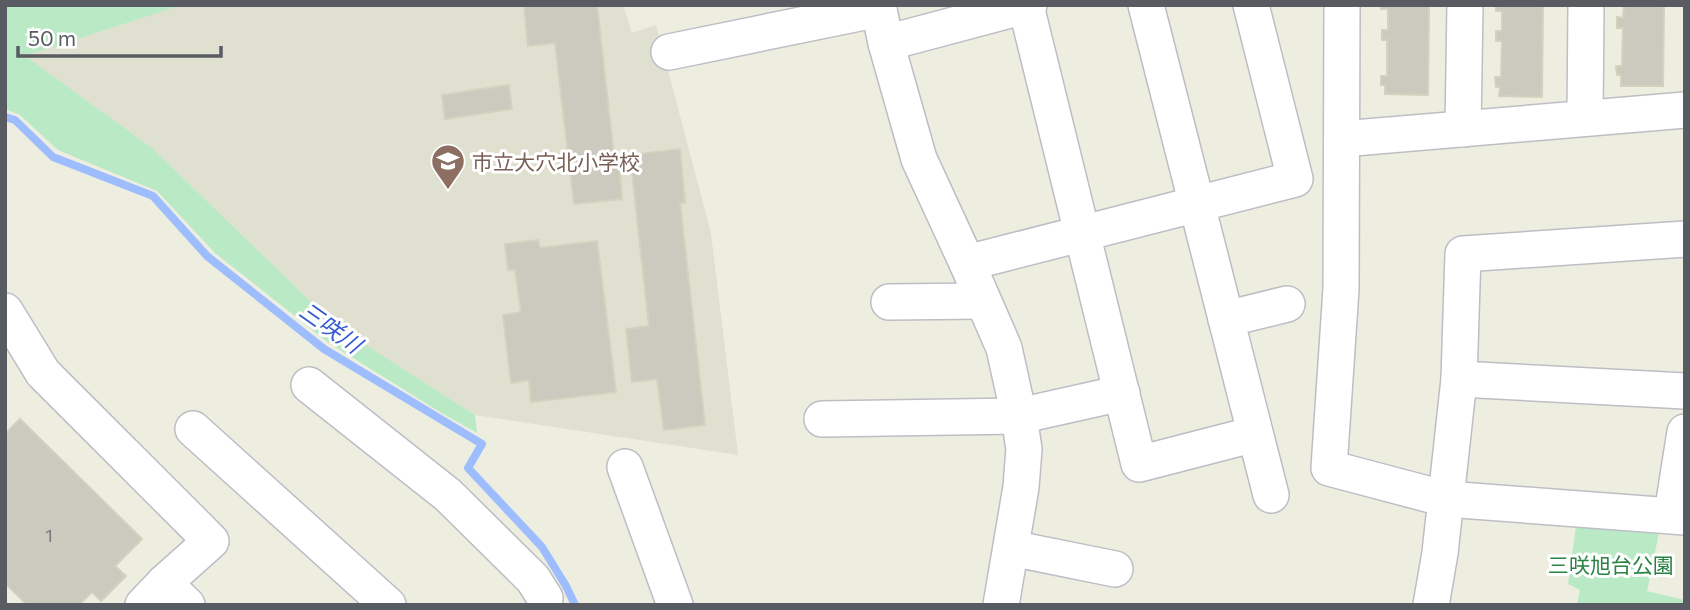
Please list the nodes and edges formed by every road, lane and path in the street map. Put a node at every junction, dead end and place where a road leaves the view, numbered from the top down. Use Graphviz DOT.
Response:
graph roads {
  1 [pos="1146,5"];
  2 [pos="1251,5"];
  3 [pos="1342,5"];
  4 [pos="1465,5"];
  5 [pos="1586,5"];
  6 [pos="1028,6"];
  7 [pos="878,7"];
  8 [pos="886,43"];
  9 [pos="669,52"];
  10 [pos="1685,110"];
  11 [pos="1585,118"];
  12 [pos="1463,129"];
  13 [pos="1342,139"];
  14 [pos="1197,204"];
  15 [pos="1082,233"];
  16 [pos="1685,239"];
  17 [pos="967,263"];
  18 [pos="983,301"];
  19 [pos="889,302"];
  20 [pos="1287,304"];
  21 [pos="5,311"];
  22 [pos="1226,319"];
  23 [pos="1459,379"];
  24 [pos="309,385"];
  25 [pos="1685,391"];
  26 [pos="1122,393"];
  27 [pos="1019,416"];
  28 [pos="822,419"];
  29 [pos="193,429"];
  30 [pos="1685,432"];
  31 [pos="1255,434"];
  32 [pos="625,467"];
  33 [pos="1271,495"];
  34 [pos="1446,499"];
  35 [pos="1678,516"];
  36 [pos="1011,548"];
  37 [pos="1115,569"];
  38 [pos="165,598"];
  39 [pos="548,603"];
  40 [pos="1435,604"];
  41 [pos="388,605"];
  42 [pos="675,605"];
  43 [pos="1001,605"];
  1 -- 14 [label="street"];
  2 -- 14 [label="street"];
  3 -- 13 [label="street"];
  4 -- 12 [label="street"];
  5 -- 11 [label="street"];
  6 -- 8 [label="street"];
  6 -- 15 [label="street"];
  7 -- 8 [label="street"];
  7 -- 9 [label="street"];
  8 -- 17 [label="street"];
  10 -- 11 [label="street"];
  11 -- 12 [label="street"];
  12 -- 13 [label="street"];
  13 -- 34 [label="street"];
  14 -- 15 [label="street"];
  14 -- 22 [label="street"];
  15 -- 17 [label="street"];
  15 -- 26 [label="street"];
  16 -- 23 [label="street"];
  17 -- 18 [label="street"];
  18 -- 19 [label="street"];
  18 -- 27 [label="street"];
  20 -- 22 [label="street"];
  21 -- 38 [label="street"];
  22 -- 31 [label="street"];
  23 -- 25 [label="street"];
  23 -- 34 [label="street"];
  24 -- 39 [label="street"];
  26 -- 27 [label="street"];
  26 -- 31 [label="street"];
  27 -- 28 [label="street"];
  27 -- 36 [label="street"];
  29 -- 41 [label="street"];
  30 -- 35 [label="street"];
  31 -- 33 [label="street"];
  32 -- 42 [label="street"];
  34 -- 35 [label="street"];
  34 -- 40 [label="street"];
  36 -- 37 [label="street"];
  36 -- 43 [label="street"];
}
